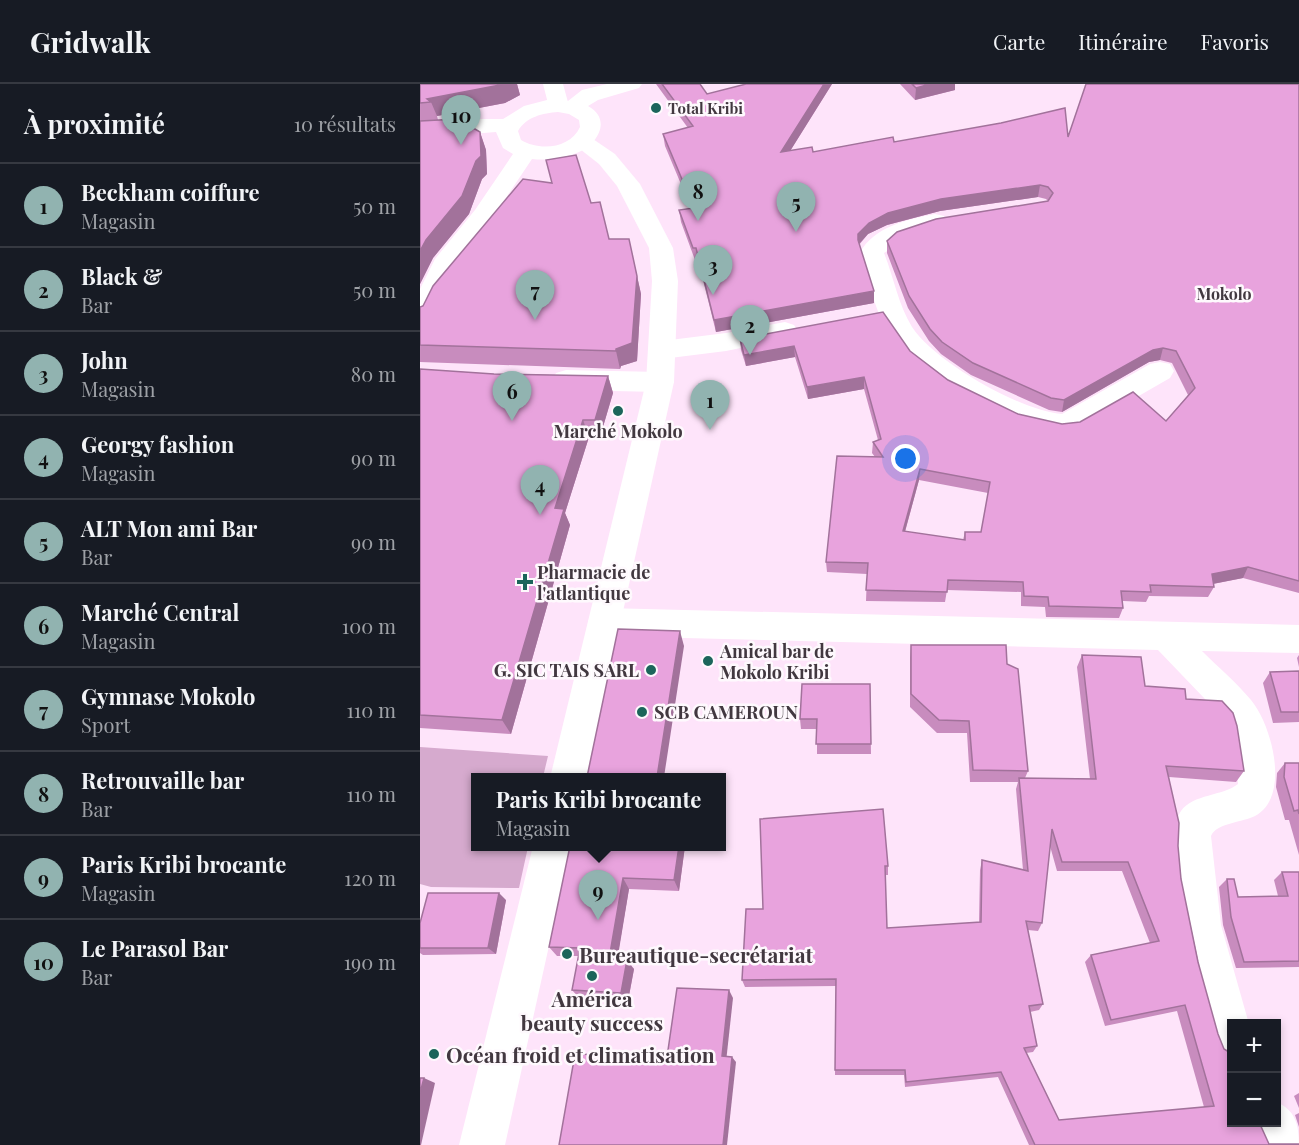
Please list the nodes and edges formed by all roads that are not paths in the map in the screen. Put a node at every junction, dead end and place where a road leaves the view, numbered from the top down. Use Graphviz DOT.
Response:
graph roads {
  1 [pos="554,84"];
  2 [pos="632,84"];
  3 [pos="565,107"];
  4 [pos="510,125"];
  5 [pos="420,131"];
  6 [pos="582,142"];
  7 [pos="526,152"];
  8 [pos="961,217"];
  9 [pos="420,317"];
  10 [pos="804,327"];
  11 [pos="662,350"];
  12 [pos="1160,371"];
  13 [pos="546,380"];
  14 [pos="660,382"];
  15 [pos="605,622"];
  16 [pos="1166,636"];
  17 [pos="1299,639"];
  18 [pos="569,773"];
  19 [pos="551,851"];
  20 [pos="1227,1021"];
  21 [pos="1273,1127"];
  22 [pos="482,1145"];
  23 [pos="1286,1145"];
  1 -- 3 [label="street"];
  2 -- 3 [label="street"];
  3 -- 4 [label="street"];
  3 -- 6 [label="street"];
  4 -- 5 [label="street"];
  4 -- 7 [label="street"];
  6 -- 7 [label="street"];
  6 -- 11 [label="street"];
  7 -- 9 [label="street"];
  8 -- 12 [label="street"];
  10 -- 11 [label="street"];
  11 -- 14 [label="street"];
  13 -- 14 [label="street"];
  14 -- 15 [label="street"];
  15 -- 16 [label="street"];
  15 -- 18 [label="street"];
  16 -- 17 [label="street"];
  16 -- 20 [label="street"];
  19 -- 22 [label="street"];
  21 -- 23 [label="street"];
}
